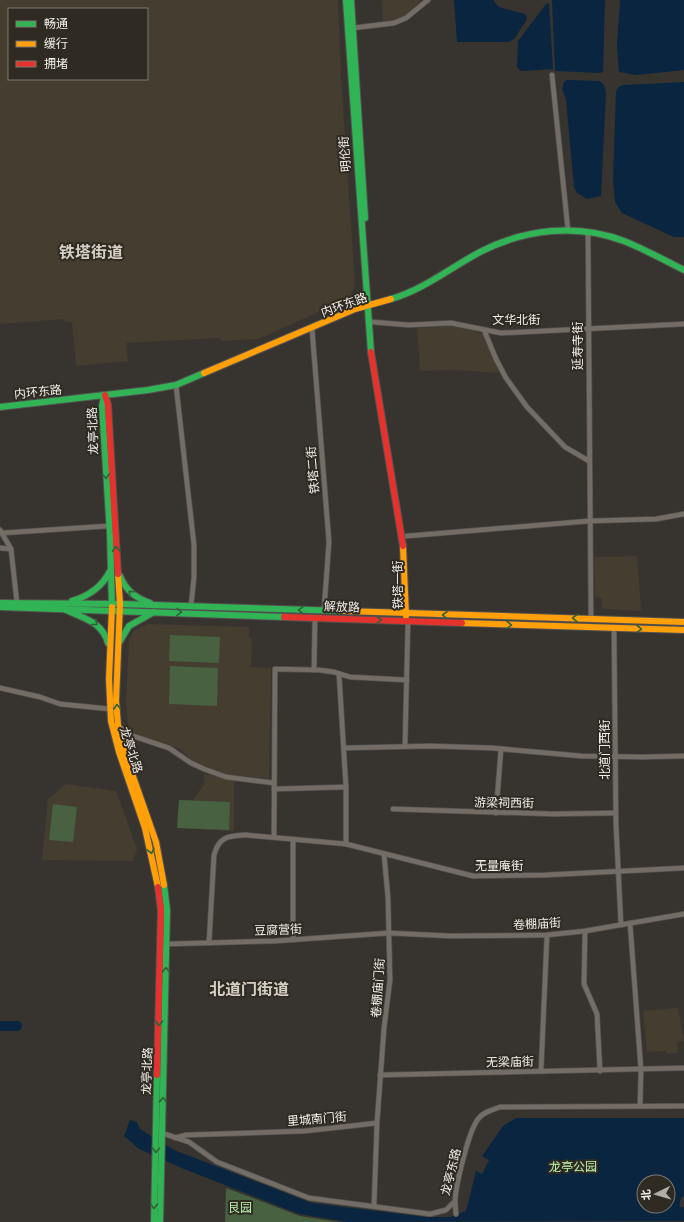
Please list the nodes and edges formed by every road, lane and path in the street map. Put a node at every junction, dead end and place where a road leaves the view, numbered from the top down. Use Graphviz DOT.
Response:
graph roads {
  1 [pos="346,0"];
  2 [pos="351,0"];
  3 [pos="428,0"];
  4 [pos="353,28"];
  5 [pos="552,75"];
  6 [pos="568,230"];
  7 [pos="588,232"];
  8 [pos="684,270"];
  9 [pos="369,306"];
  10 [pos="372,322"];
  11 [pos="684,324"];
  12 [pos="588,328"];
  13 [pos="312,329"];
  14 [pos="484,330"];
  15 [pos="176,385"];
  16 [pos="105,395"];
  17 [pos="0,407"];
  18 [pos="589,461"];
  19 [pos="684,514"];
  20 [pos="589,521"];
  21 [pos="108,526"];
  22 [pos="1,531"];
  23 [pos="407,536"];
  24 [pos="0,548"];
  25 [pos="11,549"];
  26 [pos="114,569"];
  27 [pos="0,603"];
  28 [pos="18,603"];
  29 [pos="63,606"];
  30 [pos="191,606"];
  31 [pos="0,607"];
  32 [pos="112,607"];
  33 [pos="120,607"];
  34 [pos="156,608"];
  35 [pos="324,610"];
  36 [pos="407,613"];
  37 [pos="315,617"];
  38 [pos="591,619"];
  39 [pos="408,621"];
  40 [pos="684,622"];
  41 [pos="614,629"];
  42 [pos="684,630"];
  43 [pos="117,652"];
  44 [pos="110,655"];
  45 [pos="314,670"];
  46 [pos="339,674"];
  47 [pos="407,680"];
  48 [pos="0,688"];
  49 [pos="110,710"];
  50 [pos="118,725"];
  51 [pos="405,745"];
  52 [pos="344,748"];
  53 [pos="501,749"];
  54 [pos="684,756"];
  55 [pos="614,757"];
  56 [pos="274,783"];
  57 [pos="346,787"];
  58 [pos="274,789"];
  59 [pos="393,809"];
  60 [pos="496,813"];
  61 [pos="615,813"];
  62 [pos="274,837"];
  63 [pos="293,839"];
  64 [pos="346,844"];
  65 [pos="384,854"];
  66 [pos="684,868"];
  67 [pos="617,871"];
  68 [pos="684,914"];
  69 [pos="630,923"];
  70 [pos="621,925"];
  71 [pos="585,931"];
  72 [pos="389,933"];
  73 [pos="547,935"];
  74 [pos="293,940"];
  75 [pos="209,943"];
  76 [pos="167,944"];
  77 [pos="684,1068"];
  78 [pos="641,1070"];
  79 [pos="541,1071"];
  80 [pos="600,1071"];
  81 [pos="380,1075"];
  82 [pos="640,1106"];
  83 [pos="684,1106"];
  84 [pos="377,1123"];
  85 [pos="160,1136"];
  86 [pos="175,1138"];
  87 [pos="158,1163"];
  88 [pos="455,1201"];
  89 [pos="374,1206"];
  90 [pos="456,1214"];
  91 [pos="154,1222"];
  92 [pos="160,1222"];
  1 -- 9 [label="main road, 明伦街"];
  2 -- 4 [label="main road, 明伦街"];
  3 -- 4 [label="street"];
  4 -- 9 [label="main road, 明伦街"];
  5 -- 6 [label="street"];
  6 -- 7 [label="main road, 内环东路"];
  6 -- 9 [label="main road, 内环东路"];
  7 -- 8 [label="main road, 内环东路"];
  7 -- 12 [label="street, 延寿寺街"];
  9 -- 10 [label="main road, 铁塔一街"];
  9 -- 13 [label="main road, 内环东路"];
  9 -- 36 [label="main road, 铁塔一街"];
  10 -- 14 [label="street, 文华北街"];
  10 -- 23 [label="main road, 铁塔一街"];
  11 -- 12 [label="street, 文华北街"];
  12 -- 14 [label="street, 文华北街"];
  12 -- 18 [label="street, 延寿寺街"];
  13 -- 15 [label="main road, 内环东路"];
  13 -- 35 [label="street, 铁塔二街"];
  14 -- 18 [label="street"];
  15 -- 16 [label="main road, 内环东路"];
  15 -- 30 [label="street"];
  16 -- 17 [label="main road, 内环东路"];
  16 -- 21 [label="main road, 龙亭北路, one-way"];
  26 -- 16 [label="main road, 龙亭北路, one-way"];
  18 -- 20 [label="street, 延寿寺街"];
  19 -- 20 [label="street"];
  20 -- 23 [label="street"];
  20 -- 38 [label="street, 延寿寺街"];
  21 -- 22 [label="street"];
  21 -- 26 [label="main road, 龙亭北路"];
  22 -- 25 [label="street"];
  23 -- 36 [label="main road, 铁塔一街"];
  24 -- 25 [label="street"];
  25 -- 28 [label="street"];
  26 -- 29 [label="main road"];
  26 -- 32 [label="main road, 龙亭北路"];
  26 -- 33 [label="main road, 龙亭北路"];
  34 -- 26 [label="main road, one-way"];
  27 -- 28 [label="main road, 解放路"];
  28 -- 29 [label="main road, 解放路"];
  29 -- 31 [label="main road, 解放路"];
  29 -- 32 [label="main road, 解放路"];
  29 -- 44 [label="main road, one-way"];
  30 -- 34 [label="main road, 解放路"];
  35 -- 30 [label="main road, 解放路, one-way"];
  32 -- 33 [label="main road, 解放路"];
  32 -- 44 [label="main road, 龙亭北路"];
  33 -- 34 [label="main road, 解放路"];
  33 -- 43 [label="main road, 龙亭北路"];
  34 -- 37 [label="main road, 解放路, one-way"];
  34 -- 43 [label="main road"];
  35 -- 36 [label="main road, 解放路"];
  38 -- 36 [label="main road, 解放路, one-way"];
  36 -- 39 [label="main road, 铁塔一街"];
  37 -- 39 [label="main road, 解放路, one-way"];
  37 -- 45 [label="street"];
  38 -- 40 [label="main road, 解放路"];
  39 -- 41 [label="main road, 解放路, one-way"];
  39 -- 47 [label="street"];
  41 -- 42 [label="main road, 解放路, one-way"];
  41 -- 55 [label="street, 北道门西街"];
  50 -- 43 [label="main road, 龙亭北路, one-way"];
  44 -- 49 [label="main road, 龙亭北路"];
  45 -- 46 [label="street"];
  45 -- 56 [label="street"];
  46 -- 47 [label="street"];
  46 -- 52 [label="street"];
  47 -- 51 [label="street"];
  48 -- 49 [label="street"];
  49 -- 85 [label="main road, 龙亭北路, one-way"];
  50 -- 56 [label="street"];
  50 -- 76 [label="main road, 龙亭北路"];
  51 -- 52 [label="street"];
  51 -- 53 [label="street"];
  52 -- 57 [label="street"];
  53 -- 55 [label="street"];
  53 -- 60 [label="street"];
  54 -- 55 [label="street"];
  55 -- 61 [label="street, 北道门西街"];
  56 -- 58 [label="street"];
  57 -- 58 [label="street"];
  57 -- 64 [label="street"];
  58 -- 62 [label="street"];
  59 -- 60 [label="street, 游梁祠西街"];
  60 -- 61 [label="street, 游梁祠西街"];
  61 -- 67 [label="street, 北道门西街"];
  62 -- 63 [label="street, 无量庵街"];
  62 -- 75 [label="street, 无量庵街"];
  63 -- 64 [label="street, 无量庵街"];
  63 -- 74 [label="street"];
  64 -- 65 [label="street, 无量庵街"];
  65 -- 67 [label="street, 无量庵街"];
  65 -- 72 [label="street, 卷棚庙门街"];
  66 -- 67 [label="street, 无量庵街"];
  67 -- 70 [label="street, 北道门西街"];
  68 -- 69 [label="street, 卷棚庙街"];
  69 -- 70 [label="street, 卷棚庙街"];
  69 -- 78 [label="street"];
  70 -- 71 [label="street, 卷棚庙街"];
  71 -- 73 [label="street, 卷棚庙街"];
  71 -- 80 [label="street"];
  72 -- 73 [label="street, 卷棚庙街"];
  72 -- 74 [label="street, 豆腐营街"];
  72 -- 81 [label="street, 卷棚庙门街"];
  73 -- 79 [label="street"];
  74 -- 75 [label="street, 豆腐营街"];
  75 -- 76 [label="street, 豆腐营街"];
  85 -- 76 [label="main road, 龙亭北路, one-way"];
  77 -- 78 [label="street, 无梁庙街"];
  78 -- 80 [label="street, 无梁庙街"];
  78 -- 82 [label="street"];
  79 -- 80 [label="street, 无梁庙街"];
  79 -- 81 [label="street, 无梁庙街"];
  81 -- 84 [label="street, 卷棚庙门街"];
  82 -- 83 [label="street, 龙亭东路"];
  82 -- 88 [label="street, 龙亭东路"];
  84 -- 86 [label="street, 里城南门街"];
  84 -- 89 [label="street"];
  85 -- 86 [label="street, 龙亭东路"];
  85 -- 87 [label="main road, 龙亭北路"];
  86 -- 89 [label="street, 龙亭东路"];
  87 -- 91 [label="main road, 龙亭北路, one-way"];
  87 -- 92 [label="main road, 龙亭北路"];
  88 -- 89 [label="street, 龙亭东路"];
  88 -- 90 [label="street"];
}
